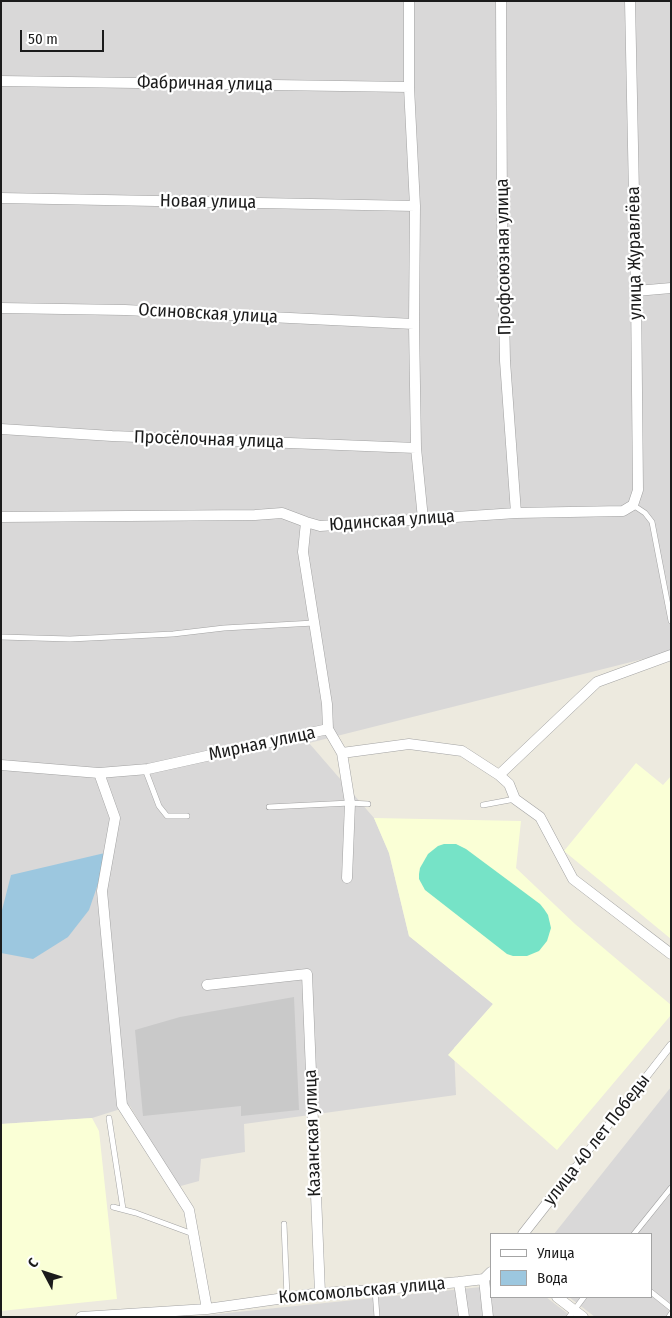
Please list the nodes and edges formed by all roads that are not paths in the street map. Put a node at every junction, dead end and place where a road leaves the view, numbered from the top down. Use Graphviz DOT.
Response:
graph roads {
  1 [pos="409,1"];
  2 [pos="501,1"];
  3 [pos="630,1"];
  4 [pos="1,81"];
  5 [pos="409,87"];
  6 [pos="1,198"];
  7 [pos="415,206"];
  8 [pos="671,288"];
  9 [pos="636,291"];
  10 [pos="1,308"];
  11 [pos="414,324"];
  12 [pos="1,429"];
  13 [pos="416,448"];
  14 [pos="633,505"];
  15 [pos="516,513"];
  16 [pos="1,517"];
  17 [pos="423,519"];
  18 [pos="306,522"];
  19 [pos="671,621"];
  20 [pos="314,623"];
  21 [pos="1,637"];
  22 [pos="671,655"];
  23 [pos="328,729"];
  24 [pos="342,753"];
  25 [pos="1,765"];
  26 [pos="145,770"];
  27 [pos="99,773"];
  28 [pos="499,775"];
  29 [pos="515,798"];
  30 [pos="350,803"];
  31 [pos="368,804"];
  32 [pos="483,804"];
  33 [pos="269,807"];
  34 [pos="187,816"];
  35 [pos="347,878"];
  36 [pos="671,954"];
  37 [pos="206,985"];
  38 [pos="671,1045"];
  39 [pos="109,1118"];
  40 [pos="574,1169"];
  41 [pos="671,1188"];
  42 [pos="113,1207"];
  43 [pos="123,1209"];
  44 [pos="284,1224"];
  45 [pos="524,1233"];
  46 [pos="635,1233"];
  47 [pos="193,1234"];
  48 [pos="487,1275"];
  49 [pos="460,1282"];
  50 [pos="375,1290"];
  51 [pos="320,1293"];
  52 [pos="652,1293"];
  53 [pos="287,1297"];
  54 [pos="558,1298"];
  55 [pos="583,1298"];
  56 [pos="671,1308"];
  57 [pos="207,1309"];
  58 [pos="572,1313"];
  59 [pos="181,1314"];
  60 [pos="81,1317"];
  61 [pos="377,1317"];
  62 [pos="464,1317"];
  63 [pos="488,1317"];
  64 [pos="583,1317"];
  1 -- 5 [label="street"];
  2 -- 15 [label="street, Профсоюзная улица"];
  3 -- 9 [label="street, улица Журавлёва"];
  4 -- 5 [label="street, Фабричная улица"];
  5 -- 7 [label="street"];
  6 -- 7 [label="street, Новая улица"];
  7 -- 11 [label="street"];
  8 -- 9 [label="street"];
  9 -- 14 [label="street, улица Журавлёва"];
  10 -- 11 [label="street, Осиновская улица"];
  11 -- 13 [label="street"];
  12 -- 13 [label="street, Просёлочная улица"];
  13 -- 17 [label="street"];
  14 -- 15 [label="street, Юдинская улица"];
  14 -- 19 [label="lane"];
  15 -- 17 [label="street, Юдинская улица"];
  16 -- 18 [label="street, Юдинская улица"];
  17 -- 18 [label="street, Юдинская улица"];
  18 -- 20 [label="street"];
  20 -- 21 [label="lane"];
  20 -- 23 [label="street"];
  22 -- 28 [label="street"];
  23 -- 24 [label="street, Мирная улица"];
  23 -- 26 [label="street, Мирная улица"];
  24 -- 28 [label="street"];
  24 -- 30 [label="street"];
  25 -- 27 [label="street, Мирная улица"];
  26 -- 27 [label="street, Мирная улица"];
  26 -- 34 [label="lane"];
  27 -- 47 [label="street"];
  28 -- 29 [label="street"];
  29 -- 32 [label="lane"];
  29 -- 36 [label="street"];
  30 -- 31 [label="lane"];
  30 -- 33 [label="lane"];
  30 -- 35 [label="street"];
  37 -- 51 [label="street, Казанская улица"];
  38 -- 40 [label="street, улица 40 лет Победы"];
  39 -- 43 [label="lane"];
  40 -- 45 [label="street, улица 40 лет Победы"];
  41 -- 46 [label="lane"];
  42 -- 43 [label="lane"];
  43 -- 47 [label="lane"];
  44 -- 53 [label="lane"];
  47 -- 57 [label="street"];
  48 -- 49 [label="street, Комсомольская улица"];
  48 -- 63 [label="street"];
  49 -- 50 [label="street, Комсомольская улица"];
  49 -- 62 [label="street"];
  50 -- 51 [label="street, Комсомольская улица"];
  50 -- 61 [label="lane"];
  51 -- 53 [label="street, Комсомольская улица"];
  52 -- 56 [label="lane"];
  53 -- 57 [label="street, Комсомольская улица"];
  54 -- 58 [label="street"];
  55 -- 58 [label="lane"];
  57 -- 59 [label="street, Комсомольская улица"];
  58 -- 64 [label="street"];
  59 -- 60 [label="street, Комсомольская улица"];
}
